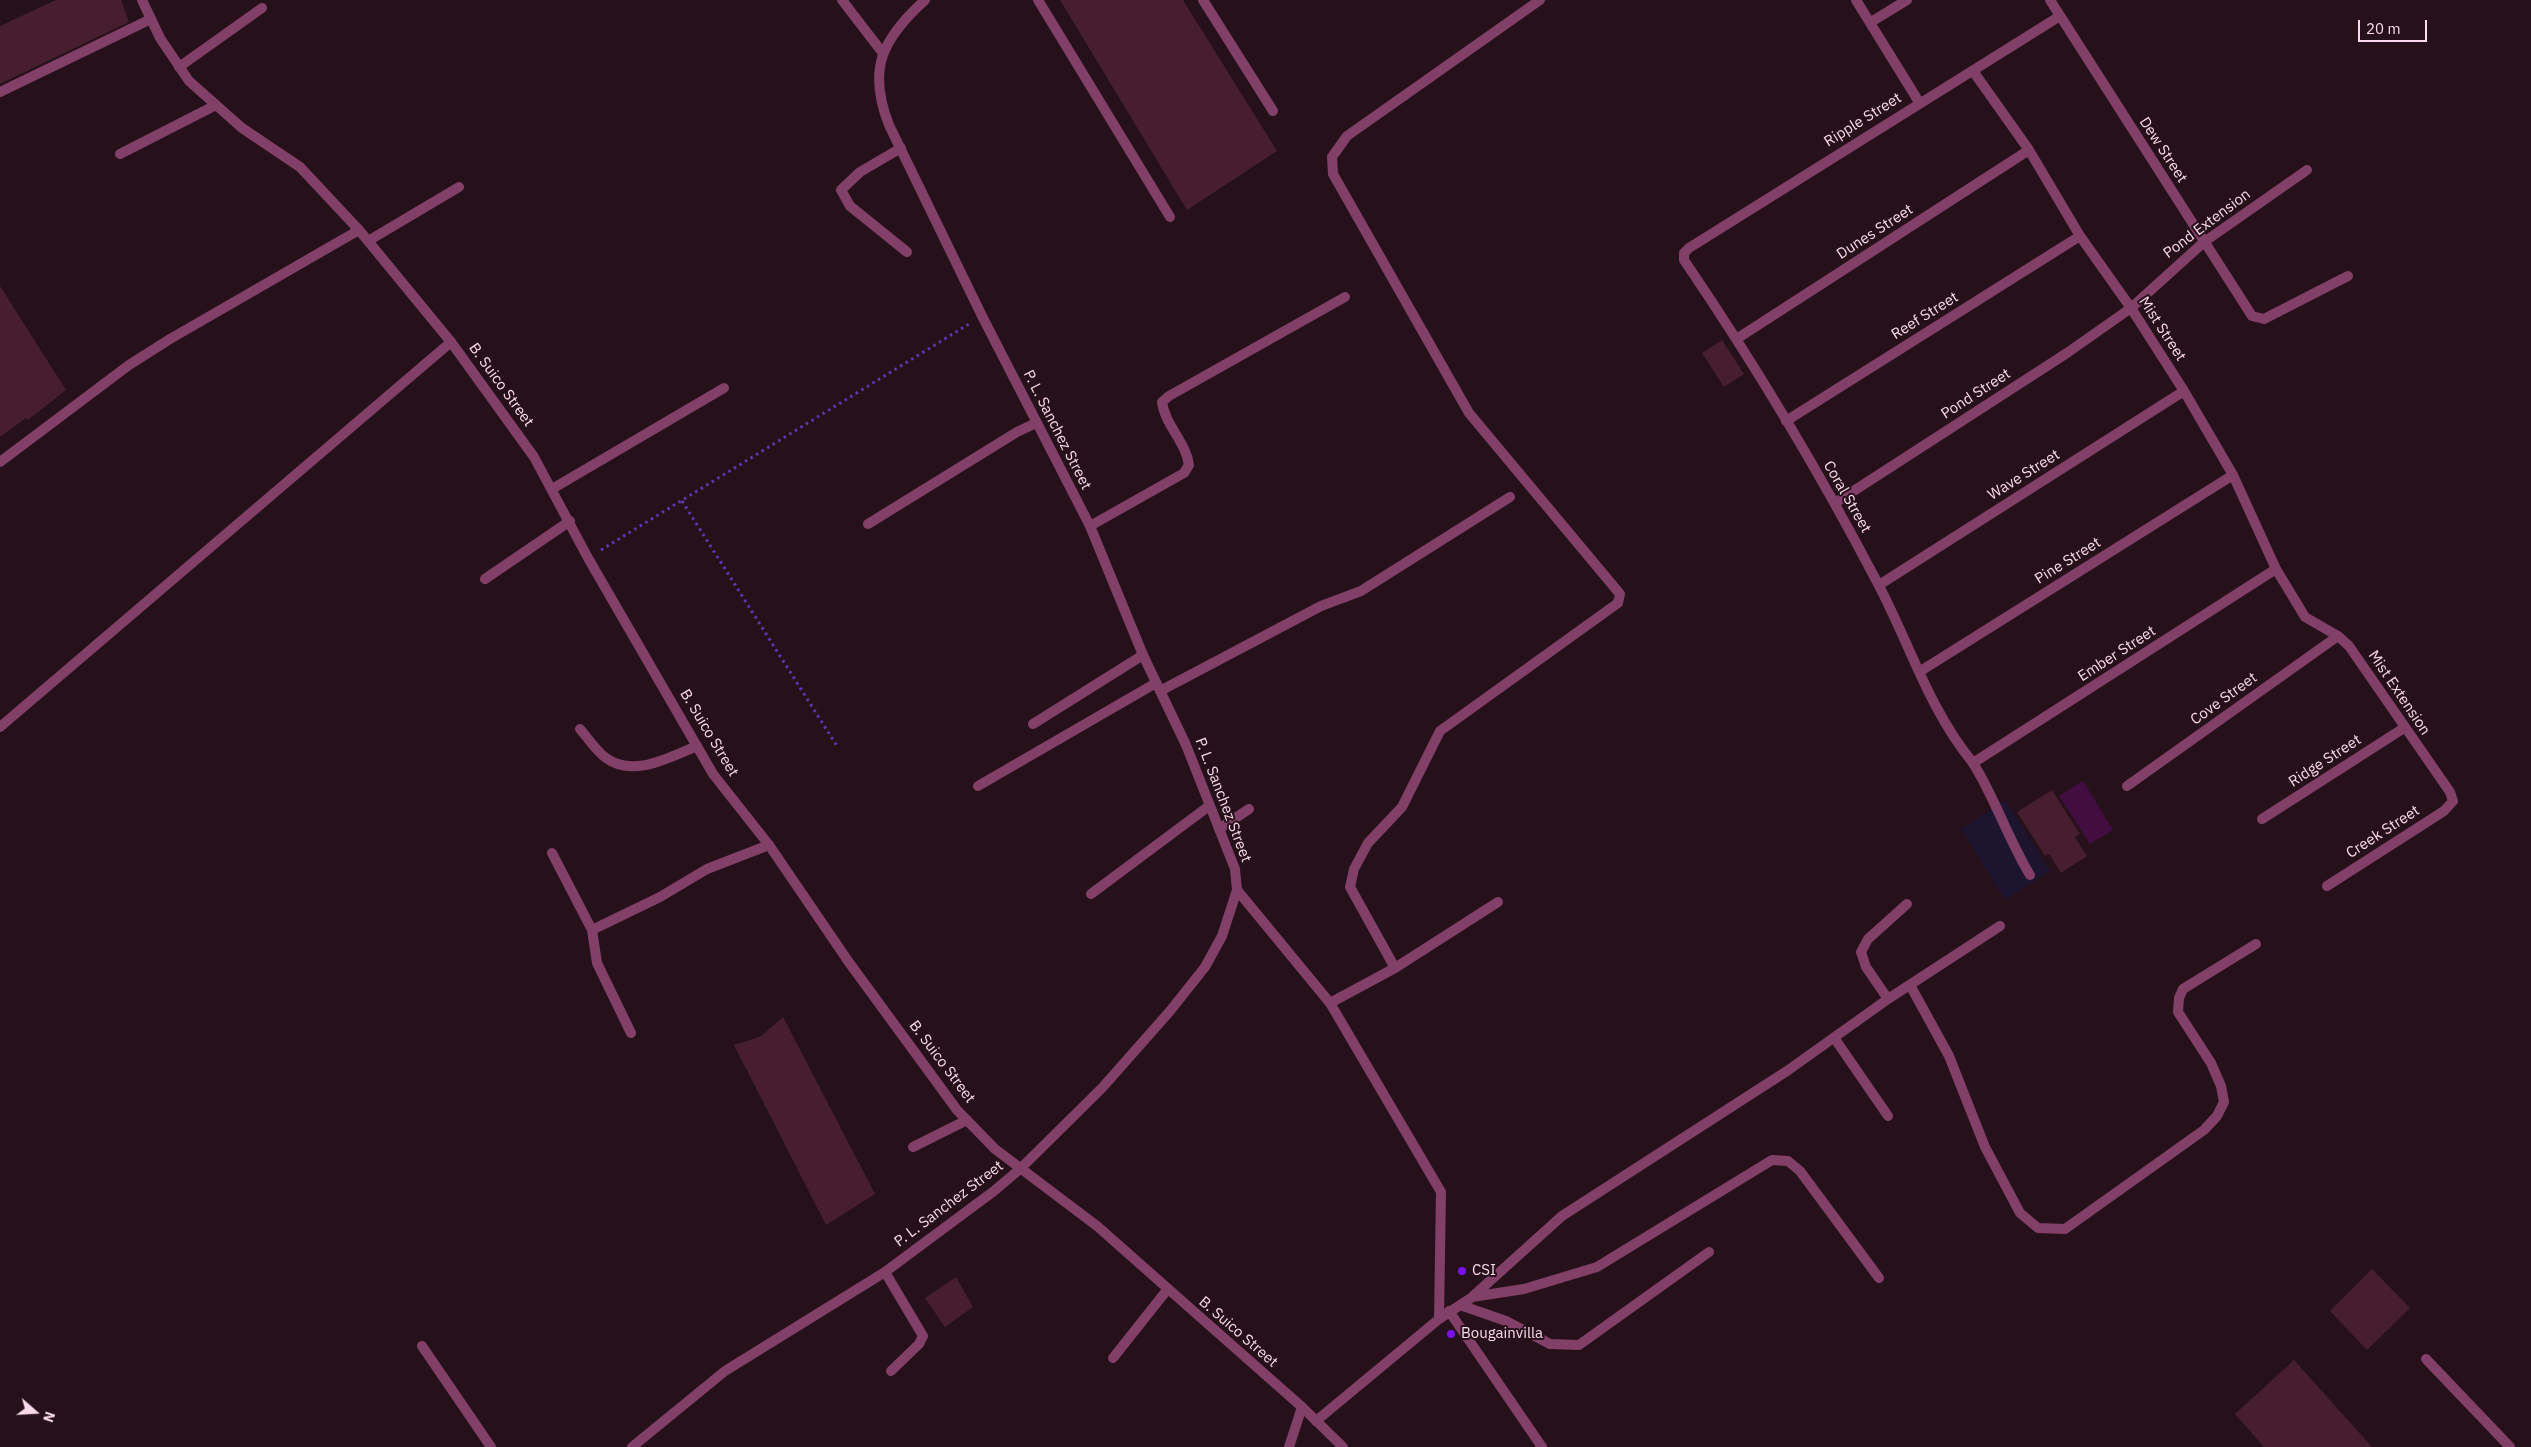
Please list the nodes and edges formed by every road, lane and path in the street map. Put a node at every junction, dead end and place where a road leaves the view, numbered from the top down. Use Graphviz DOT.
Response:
graph roads {
  1 [pos="142,0"];
  2 [pos="842,0"];
  3 [pos="924,0"];
  4 [pos="1038,0"];
  5 [pos="1204,0"];
  6 [pos="1540,0"];
  7 [pos="1856,0"];
  8 [pos="1907,0"];
  9 [pos="2050,0"];
  10 [pos="262,8"];
  11 [pos="2060,16"];
  12 [pos="150,19"];
  13 [pos="1871,22"];
  14 [pos="882,52"];
  15 [pos="179,67"];
  16 [pos="1973,71"];
  17 [pos="0,92"];
  18 [pos="1919,102"];
  19 [pos="216,105"];
  20 [pos="1273,111"];
  21 [pos="901,148"];
  22 [pos="2029,150"];
  23 [pos="120,154"];
  24 [pos="2307,170"];
  25 [pos="459,187"];
  26 [pos="1170,217"];
  27 [pos="359,230"];
  28 [pos="2080,236"];
  29 [pos="368,240"];
  30 [pos="2204,242"];
  31 [pos="907,252"];
  32 [pos="1684,253"];
  33 [pos="2348,276"];
  34 [pos="1344,297"];
  35 [pos="2131,308"];
  36 [pos="982,316"];
  37 [pos="1738,338"];
  38 [pos="451,342"];
  39 [pos="724,388"];
  40 [pos="2184,391"];
  41 [pos="1786,421"];
  42 [pos="1036,423"];
  43 [pos="0,462"];
  44 [pos="2233,475"];
  45 [pos="552,489"];
  46 [pos="1510,497"];
  47 [pos="682,501"];
  48 [pos="1835,503"];
  49 [pos="570,522"];
  50 [pos="868,524"];
  51 [pos="1090,526"];
  52 [pos="588,558"];
  53 [pos="2276,569"];
  54 [pos="486,579"];
  55 [pos="1879,584"];
  56 [pos="2304,617"];
  57 [pos="2338,636"];
  58 [pos="1144,655"];
  59 [pos="1919,672"];
  60 [pos="1158,687"];
  61 [pos="1033,724"];
  62 [pos="0,727"];
  63 [pos="2404,728"];
  64 [pos="580,729"];
  65 [pos="697,746"];
  66 [pos="837,746"];
  67 [pos="1973,762"];
  68 [pos="978,786"];
  69 [pos="2127,786"];
  70 [pos="2453,801"];
  71 [pos="1209,806"];
  72 [pos="1249,809"];
  73 [pos="2262,819"];
  74 [pos="1219,829"];
  75 [pos="769,845"];
  76 [pos="552,854"];
  77 [pos="2030,875"];
  78 [pos="2327,886"];
  79 [pos="1237,890"];
  80 [pos="1091,894"];
  81 [pos="1498,902"];
  82 [pos="1907,904"];
  83 [pos="2000,926"];
  84 [pos="592,930"];
  85 [pos="2256,944"];
  86 [pos="1395,968"];
  87 [pos="1910,985"];
  88 [pos="1888,999"];
  89 [pos="1330,1003"];
  90 [pos="631,1033"];
  91 [pos="1835,1039"];
  92 [pos="1888,1116"];
  93 [pos="967,1120"];
  94 [pos="913,1147"];
  95 [pos="1020,1169"];
  96 [pos="1709,1252"];
  97 [pos="885,1272"];
  98 [pos="1879,1278"];
  99 [pos="1168,1290"];
  100 [pos="1471,1298"];
  101 [pos="1460,1305"];
  102 [pos="1449,1311"];
  103 [pos="1439,1319"];
  104 [pos="422,1346"];
  105 [pos="1113,1358"];
  106 [pos="2426,1359"];
  107 [pos="891,1372"];
  108 [pos="1302,1408"];
  109 [pos="1316,1421"];
  110 [pos="491,1447"];
  111 [pos="632,1447"];
  112 [pos="1289,1447"];
  113 [pos="1343,1447"];
  114 [pos="1542,1447"];
  115 [pos="2510,1447"];
  1 -- 12 [label="street, B. Suico Street"];
  2 -- 14 [label="street"];
  3 -- 14 [label="street, P. L. Sanchez Street"];
  4 -- 26 [label="street"];
  5 -- 20 [label="street"];
  6 -- 86 [label="street"];
  7 -- 13 [label="street"];
  8 -- 13 [label="street"];
  9 -- 11 [label="street, Dew Street"];
  10 -- 15 [label="street"];
  11 -- 16 [label="street, Ripple Street"];
  11 -- 30 [label="street, Dew Street"];
  12 -- 15 [label="street, B. Suico Street"];
  12 -- 17 [label="street"];
  13 -- 18 [label="street"];
  14 -- 21 [label="street, P. L. Sanchez Street"];
  15 -- 19 [label="street, B. Suico Street"];
  16 -- 18 [label="street, Ripple Street"];
  16 -- 22 [label="street, Mist Street"];
  18 -- 32 [label="street, Ripple Street"];
  19 -- 23 [label="street"];
  19 -- 27 [label="street, B. Suico Street"];
  21 -- 31 [label="street"];
  21 -- 36 [label="street, P. L. Sanchez Street"];
  22 -- 28 [label="street, Mist Street"];
  22 -- 37 [label="street, Dunes Street"];
  24 -- 30 [label="street, Pond Extension"];
  25 -- 29 [label="street"];
  27 -- 29 [label="street, B. Suico Street"];
  27 -- 43 [label="street"];
  28 -- 35 [label="street, Mist Street"];
  28 -- 41 [label="street, Reef Street"];
  29 -- 38 [label="street, B. Suico Street"];
  30 -- 33 [label="street, Dew Street"];
  30 -- 35 [label="street, Pond Extension"];
  32 -- 37 [label="street, Coral Street"];
  34 -- 51 [label="street"];
  35 -- 40 [label="street, Mist Street"];
  35 -- 48 [label="street, Pond Street"];
  36 -- 42 [label="street, P. L. Sanchez Street"];
  36 -- 47 [label="path"];
  37 -- 41 [label="street, Coral Street"];
  38 -- 45 [label="street, B. Suico Street"];
  38 -- 62 [label="street"];
  39 -- 45 [label="street"];
  40 -- 44 [label="street, Mist Street"];
  40 -- 55 [label="street, Wave Street"];
  41 -- 48 [label="street, Coral Street"];
  42 -- 50 [label="street"];
  42 -- 51 [label="street, P. L. Sanchez Street"];
  44 -- 53 [label="street, Mist Street"];
  44 -- 59 [label="street, Pine Street"];
  45 -- 49 [label="street, B. Suico Street"];
  46 -- 60 [label="street"];
  47 -- 52 [label="path"];
  47 -- 66 [label="path"];
  48 -- 55 [label="street, Coral Street"];
  49 -- 52 [label="street, B. Suico Street"];
  49 -- 54 [label="street"];
  51 -- 58 [label="street, P. L. Sanchez Street"];
  52 -- 65 [label="street, B. Suico Street"];
  53 -- 56 [label="street, Mist Street"];
  53 -- 67 [label="street, Ember Street"];
  55 -- 59 [label="street, Coral Street"];
  56 -- 57 [label="street, Mist Extension"];
  57 -- 63 [label="street, Mist Extension"];
  57 -- 69 [label="street, Cove Street"];
  58 -- 60 [label="street, P. L. Sanchez Street"];
  58 -- 61 [label="street"];
  59 -- 67 [label="street, Coral Street"];
  60 -- 68 [label="street"];
  60 -- 71 [label="street, P. L. Sanchez Street"];
  63 -- 70 [label="street, Mist Extension"];
  63 -- 73 [label="street, Ridge Street"];
  64 -- 65 [label="street"];
  65 -- 75 [label="street, B. Suico Street"];
  67 -- 77 [label="street, Coral Street"];
  70 -- 78 [label="street, Creek Street"];
  71 -- 74 [label="street, P. L. Sanchez Street"];
  71 -- 80 [label="street"];
  72 -- 74 [label="street"];
  74 -- 79 [label="street, P. L. Sanchez Street"];
  75 -- 84 [label="street"];
  75 -- 93 [label="street, B. Suico Street"];
  76 -- 84 [label="street"];
  79 -- 89 [label="street"];
  79 -- 95 [label="street, P. L. Sanchez Street"];
  81 -- 86 [label="street"];
  82 -- 88 [label="street"];
  83 -- 87 [label="street"];
  84 -- 90 [label="street"];
  85 -- 87 [label="street"];
  86 -- 89 [label="street"];
  87 -- 88 [label="street"];
  88 -- 91 [label="street"];
  89 -- 103 [label="street"];
  91 -- 92 [label="street"];
  91 -- 100 [label="street"];
  93 -- 94 [label="street"];
  93 -- 95 [label="street, B. Suico Street"];
  95 -- 97 [label="street, P. L. Sanchez Street"];
  95 -- 99 [label="street, B. Suico Street"];
  96 -- 101 [label="street"];
  97 -- 107 [label="street"];
  97 -- 111 [label="street, P. L. Sanchez Street"];
  98 -- 100 [label="street"];
  99 -- 105 [label="street"];
  99 -- 108 [label="street, B. Suico Street"];
  100 -- 101 [label="street"];
  101 -- 102 [label="street"];
  102 -- 103 [label="street"];
  102 -- 114 [label="street"];
  103 -- 109 [label="street"];
  104 -- 110 [label="street"];
  106 -- 115 [label="street"];
  108 -- 109 [label="street, B. Suico Street"];
  108 -- 112 [label="street"];
  109 -- 113 [label="street, B. Suico Street"];
}
